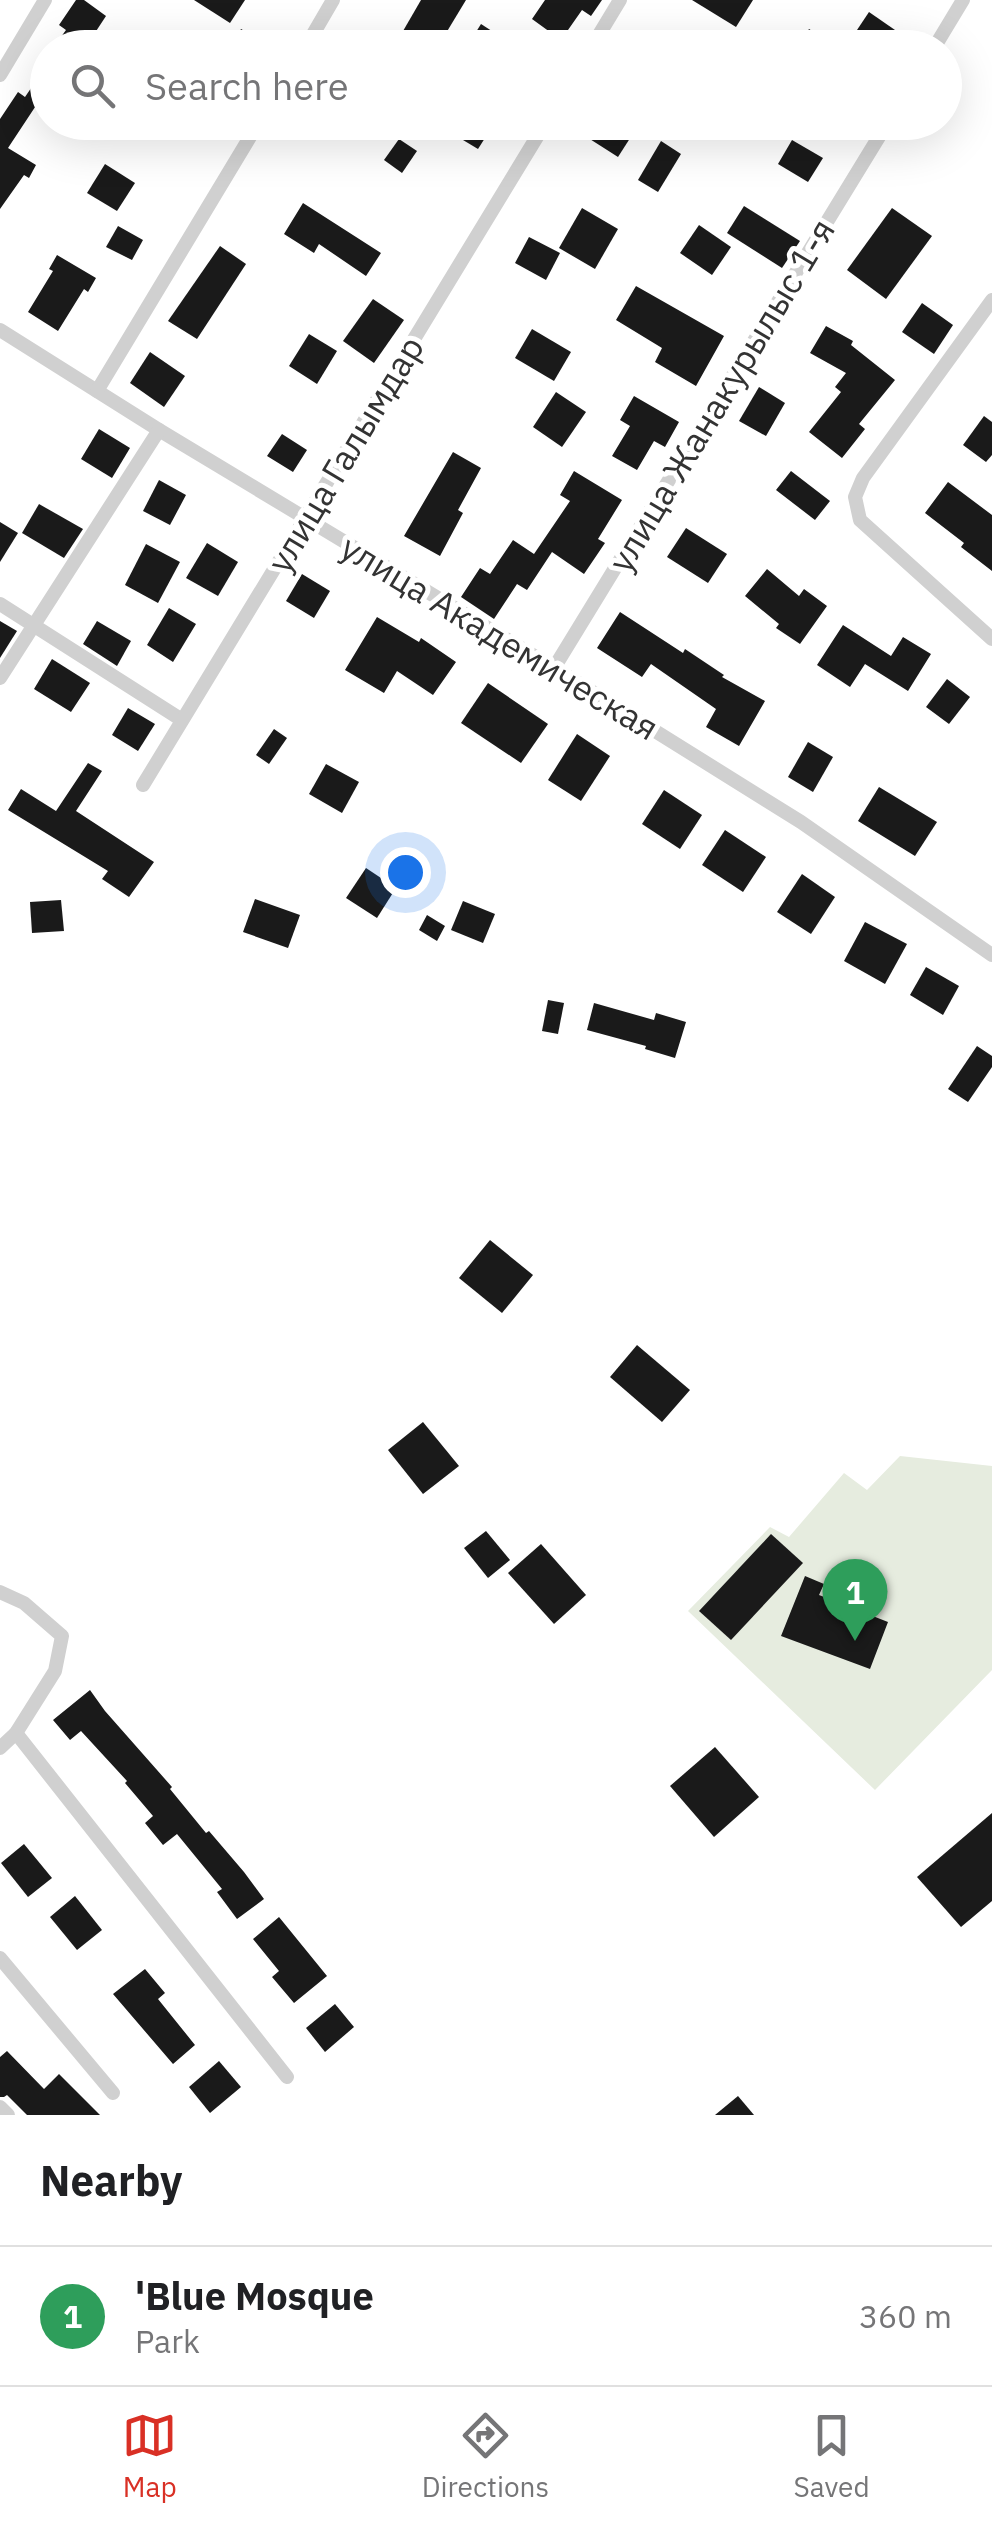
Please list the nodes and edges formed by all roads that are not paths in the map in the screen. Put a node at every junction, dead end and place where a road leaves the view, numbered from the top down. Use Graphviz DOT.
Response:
graph roads {
  1 [pos="45,0"];
  2 [pos="333,0"];
  3 [pos="620,0"];
  4 [pos="962,0"];
  5 [pos="316,30"];
  6 [pos="602,30"];
  7 [pos="944,30"];
  8 [pos="0,75"];
  9 [pos="248,140"];
  10 [pos="535,140"];
  11 [pos="877,140"];
  12 [pos="992,300"];
  13 [pos="0,330"];
  14 [pos="97,391"];
  15 [pos="159,430"];
  16 [pos="306,519"];
  17 [pos="0,604"];
  18 [pos="33,626"];
  19 [pos="992,639"];
  20 [pos="554,668"];
  21 [pos="0,678"];
  22 [pos="182,720"];
  23 [pos="143,785"];
  24 [pos="992,955"];
  25 [pos="0,1592"];
  26 [pos="16,1733"];
  27 [pos="0,1748"];
  28 [pos="0,1958"];
  29 [pos="286,2078"];
  30 [pos="113,2093"];
  31 [pos="0,2107"];
  32 [pos="8,2115"];
  1 -- 8 [label="street"];
  2 -- 5 [label="street"];
  3 -- 6 [label="street"];
  4 -- 7 [label="street"];
  9 -- 14 [label="street"];
  10 -- 16 [label="street, улица Галымдар"];
  11 -- 20 [label="street, улица Жанакурылыс 1-я"];
  12 -- 19 [label="street"];
  13 -- 14 [label="street, улица Академическая"];
  14 -- 15 [label="street, улица Академическая"];
  15 -- 16 [label="street, улица Академическая"];
  15 -- 18 [label="street"];
  16 -- 20 [label="street, улица Академическая"];
  16 -- 22 [label="street, улица Галымдар"];
  17 -- 18 [label="street"];
  18 -- 21 [label="street"];
  18 -- 22 [label="street"];
  20 -- 24 [label="street, улица Академическая"];
  22 -- 23 [label="street, улица Галымдар"];
  25 -- 26 [label="street"];
  26 -- 27 [label="street"];
  26 -- 29 [label="street"];
  28 -- 30 [label="street"];
  31 -- 32 [label="street"];
}
